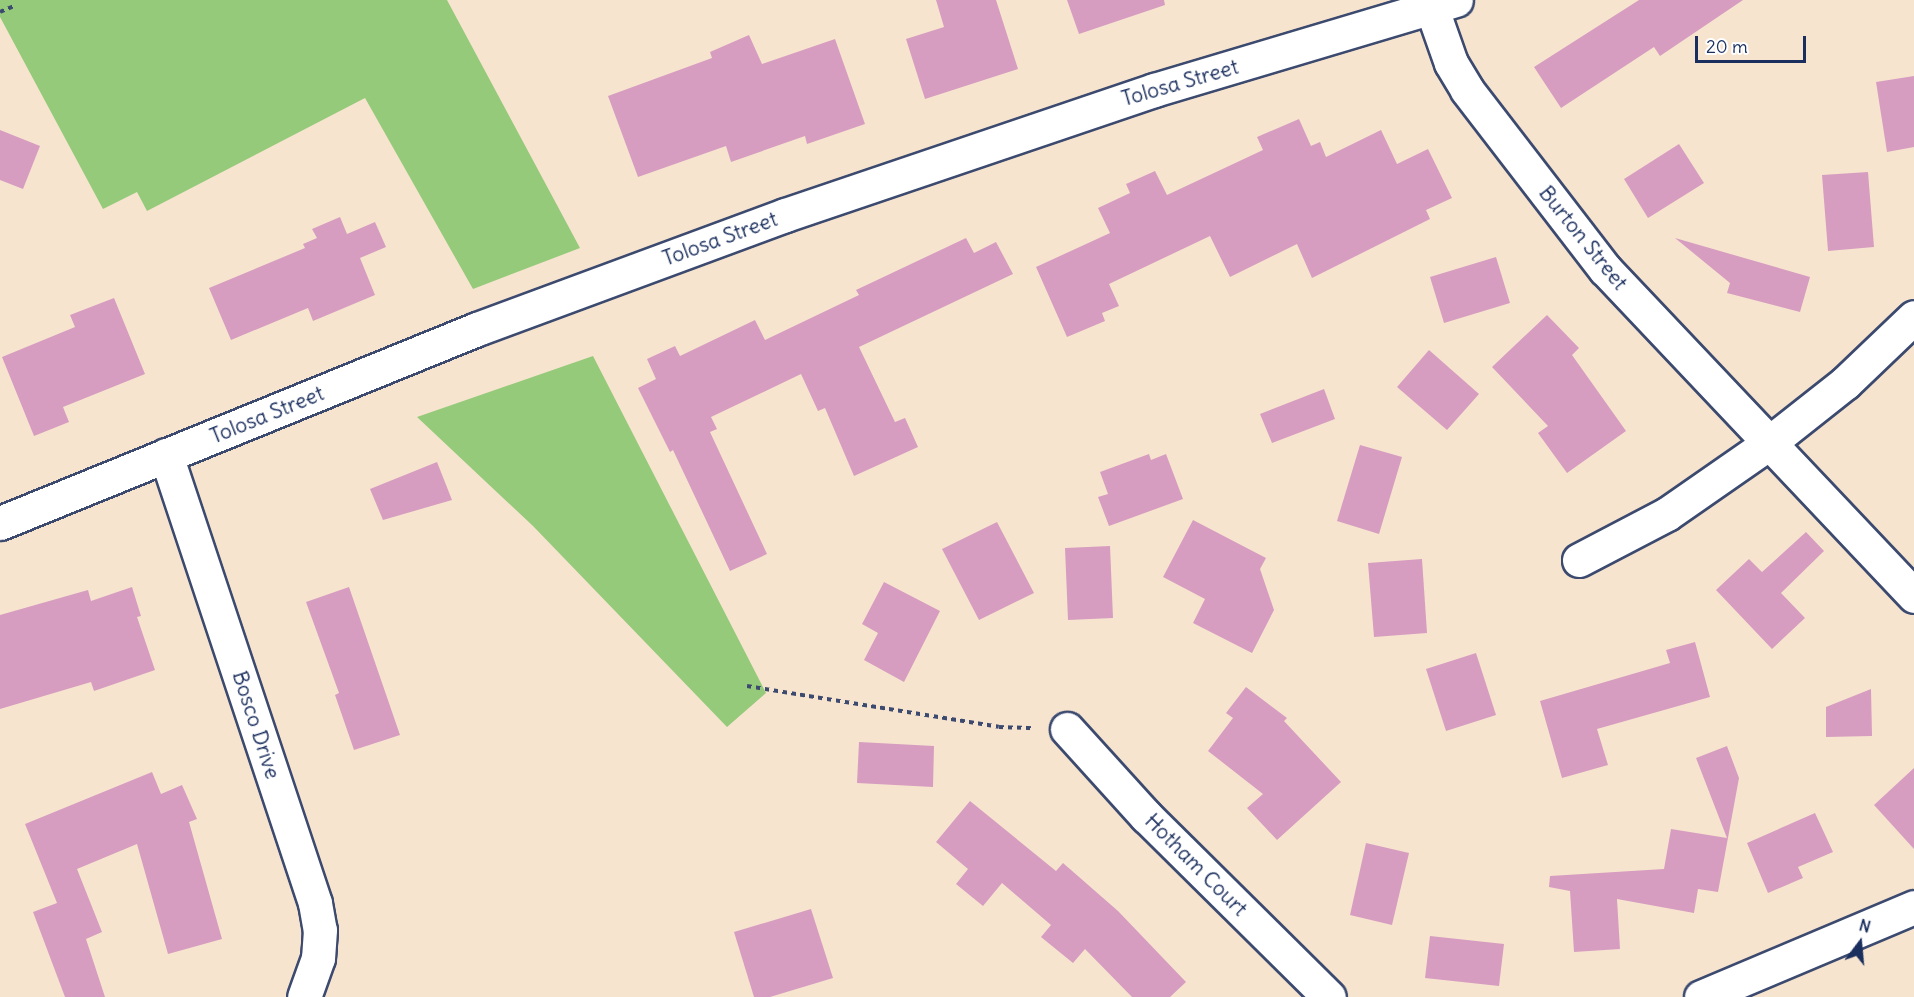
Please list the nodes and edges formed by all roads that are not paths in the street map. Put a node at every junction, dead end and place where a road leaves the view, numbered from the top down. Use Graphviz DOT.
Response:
graph roads {
  1 [pos="1444,4"];
  2 [pos="1914,317"];
  3 [pos="1769,443"];
  4 [pos="166,455"];
  5 [pos="0,523"];
  6 [pos="1579,560"];
  7 [pos="1914,596"];
  8 [pos="1067,729"];
  9 [pos="1914,907"];
  10 [pos="304,997"];
  11 [pos="1329,997"];
  12 [pos="1701,997"];
  1 -- 3 [label="street, Burton Street"];
  1 -- 4 [label="street, Tolosa Street"];
  2 -- 3 [label="street"];
  3 -- 6 [label="street"];
  3 -- 7 [label="street, Burton Street"];
  4 -- 5 [label="street, Tolosa Street"];
  4 -- 10 [label="street, Bosco Drive"];
  8 -- 11 [label="street, Hotham Court"];
  9 -- 12 [label="street"];
}
